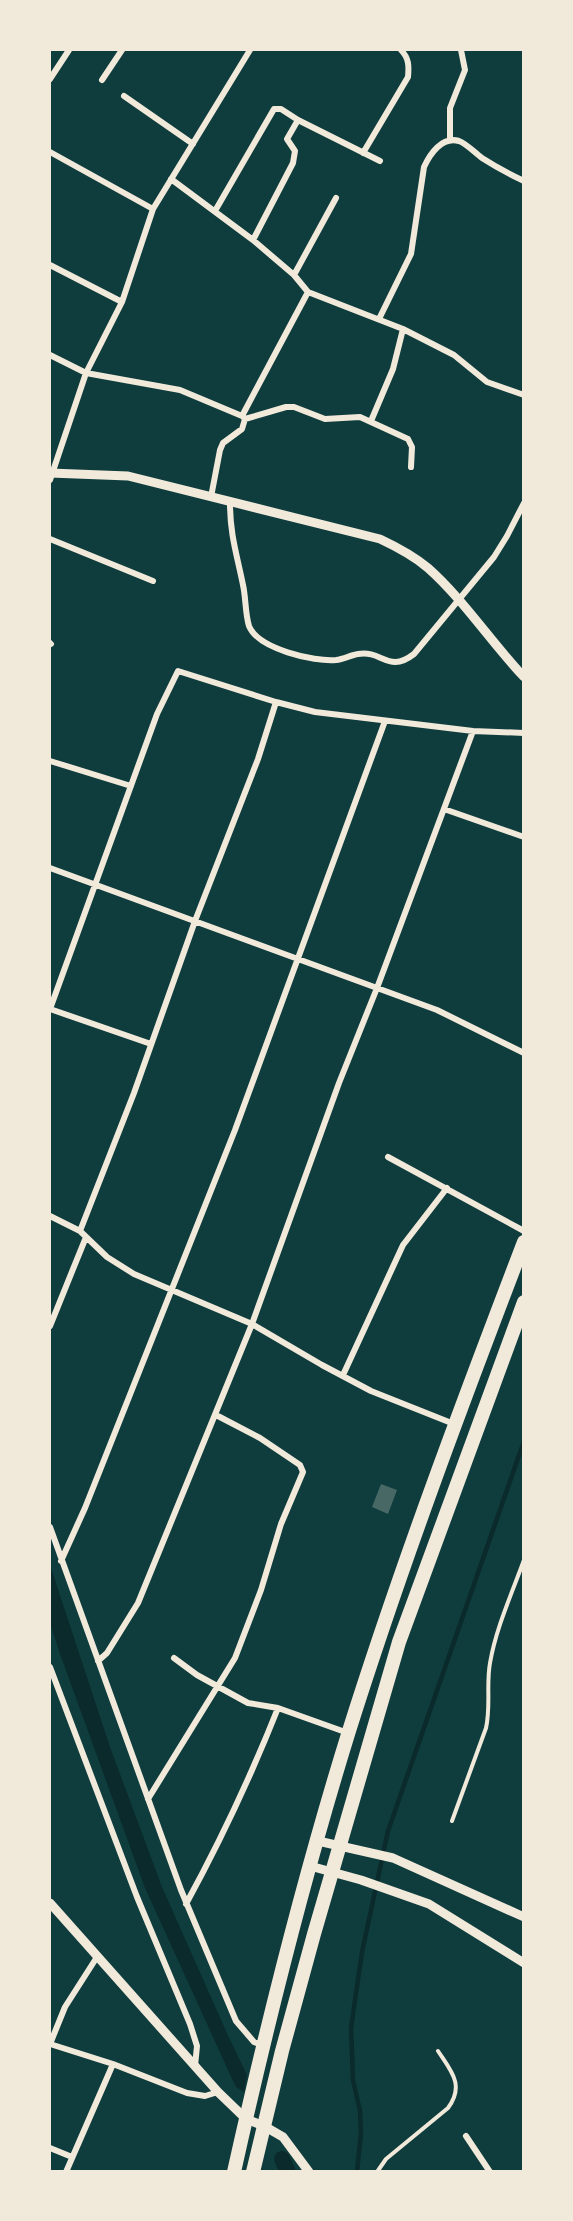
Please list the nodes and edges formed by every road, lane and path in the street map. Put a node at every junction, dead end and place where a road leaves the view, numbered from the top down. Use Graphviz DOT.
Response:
graph roads {
  1 [pos="69,50"];
  2 [pos="122,50"];
  3 [pos="250,50"];
  4 [pos="401,50"];
  5 [pos="461,50"];
  6 [pos="50,80"];
  7 [pos="102,80"];
  8 [pos="124,96"];
  9 [pos="298,120"];
  10 [pos="450,140"];
  11 [pos="192,144"];
  12 [pos="50,152"];
  13 [pos="363,153"];
  14 [pos="380,161"];
  15 [pos="171,179"];
  16 [pos="524,181"];
  17 [pos="336,198"];
  18 [pos="153,209"];
  19 [pos="215,211"];
  20 [pos="254,240"];
  21 [pos="50,265"];
  22 [pos="294,275"];
  23 [pos="308,292"];
  24 [pos="122,302"];
  25 [pos="379,319"];
  26 [pos="403,329"];
  27 [pos="50,355"];
  28 [pos="86,373"];
  29 [pos="524,395"];
  30 [pos="243,418"];
  31 [pos="371,421"];
  32 [pos="411,467"];
  33 [pos="50,475"];
  34 [pos="211,497"];
  35 [pos="230,503"];
  36 [pos="524,503"];
  37 [pos="50,539"];
  38 [pos="153,581"];
  39 [pos="458,600"];
  40 [pos="524,677"];
  41 [pos="276,702"];
  42 [pos="385,721"];
  43 [pos="473,731"];
  44 [pos="524,733"];
  45 [pos="50,761"];
  46 [pos="131,786"];
  47 [pos="444,809"];
  48 [pos="524,837"];
  49 [pos="50,868"];
  50 [pos="95,885"];
  51 [pos="195,921"];
  52 [pos="299,959"];
  53 [pos="377,988"];
  54 [pos="50,1009"];
  55 [pos="151,1044"];
  56 [pos="524,1053"];
  57 [pos="388,1157"];
  58 [pos="447,1188"];
  59 [pos="50,1216"];
  60 [pos="80,1231"];
  61 [pos="524,1231"];
  62 [pos="86,1237"];
  63 [pos="524,1242"];
  64 [pos="172,1290"];
  65 [pos="524,1302"];
  66 [pos="252,1324"];
  67 [pos="50,1326"];
  68 [pos="343,1375"];
  69 [pos="216,1415"];
  70 [pos="454,1424"];
  71 [pos="50,1527"];
  72 [pos="61,1560"];
  73 [pos="524,1560"];
  74 [pos="174,1658"];
  75 [pos="98,1661"];
  76 [pos="50,1667"];
  77 [pos="217,1687"];
  78 [pos="278,1708"];
  79 [pos="349,1733"];
  80 [pos="148,1799"];
  81 [pos="452,1821"];
  82 [pos="318,1841"];
  83 [pos="339,1846"];
  84 [pos="310,1866"];
  85 [pos="332,1872"];
  86 [pos="50,1903"];
  87 [pos="186,1904"];
  88 [pos="524,1917"];
  89 [pos="97,1957"];
  90 [pos="524,1963"];
  91 [pos="50,2044"];
  92 [pos="262,2046"];
  93 [pos="438,2051"];
  94 [pos="113,2064"];
  95 [pos="195,2066"];
  96 [pos="218,2092"];
  97 [pos="246,2119"];
  98 [pos="264,2126"];
  99 [pos="466,2136"];
  100 [pos="50,2148"];
  101 [pos="72,2157"];
  102 [pos="66,2172"];
  103 [pos="234,2172"];
  104 [pos="253,2172"];
  105 [pos="309,2172"];
  106 [pos="377,2172"];
  107 [pos="490,2172"];
  1 -- 6 [label="street"];
  2 -- 7 [label="street"];
  3 -- 11 [label="street"];
  4 -- 13 [label="street"];
  5 -- 10 [label="street"];
  8 -- 11 [label="street"];
  9 -- 13 [label="street"];
  9 -- 19 [label="street"];
  9 -- 20 [label="street"];
  10 -- 16 [label="street"];
  10 -- 25 [label="street"];
  11 -- 15 [label="street"];
  12 -- 18 [label="street"];
  13 -- 14 [label="street"];
  15 -- 18 [label="street"];
  15 -- 19 [label="street"];
  17 -- 22 [label="street"];
  18 -- 24 [label="street"];
  19 -- 20 [label="street"];
  20 -- 22 [label="street"];
  21 -- 24 [label="street"];
  22 -- 23 [label="street"];
  23 -- 25 [label="street"];
  23 -- 30 [label="street"];
  24 -- 28 [label="street"];
  25 -- 26 [label="street"];
  26 -- 29 [label="street"];
  26 -- 31 [label="street"];
  27 -- 28 [label="street"];
  28 -- 30 [label="street"];
  28 -- 33 [label="street"];
  30 -- 31 [label="street"];
  30 -- 34 [label="street"];
  31 -- 32 [label="street"];
  33 -- 34 [label="street"];
  34 -- 35 [label="street"];
  35 -- 39 [label="street"];
  35 -- 39 [label="street"];
  36 -- 39 [label="street"];
  37 -- 38 [label="street"];
  39 -- 40 [label="street"];
  41 -- 42 [label="street"];
  41 -- 46 [label="street"];
  41 -- 51 [label="street"];
  42 -- 43 [label="street"];
  42 -- 52 [label="street"];
  43 -- 44 [label="street"];
  43 -- 47 [label="street"];
  45 -- 46 [label="street"];
  46 -- 50 [label="street"];
  47 -- 48 [label="street"];
  47 -- 53 [label="street"];
  49 -- 50 [label="street"];
  50 -- 51 [label="street"];
  50 -- 54 [label="street"];
  51 -- 52 [label="street"];
  51 -- 55 [label="street"];
  52 -- 53 [label="street"];
  52 -- 64 [label="street"];
  53 -- 56 [label="street"];
  53 -- 66 [label="street"];
  54 -- 55 [label="street"];
  55 -- 60 [label="street"];
  57 -- 58 [label="street"];
  58 -- 61 [label="street"];
  58 -- 68 [label="street"];
  59 -- 60 [label="street"];
  60 -- 62 [label="street"];
  62 -- 64 [label="street"];
  62 -- 67 [label="street"];
  63 -- 70 [label="highway"];
  64 -- 66 [label="street"];
  64 -- 72 [label="street"];
  65 -- 83 [label="highway"];
  66 -- 68 [label="street"];
  66 -- 69 [label="street"];
  68 -- 70 [label="street"];
  69 -- 75 [label="street"];
  69 -- 77 [label="street"];
  70 -- 79 [label="highway"];
  71 -- 72 [label="street"];
  72 -- 75 [label="street"];
  73 -- 81 [label="lane"];
  74 -- 77 [label="street"];
  75 -- 80 [label="street"];
  76 -- 95 [label="street"];
  77 -- 78 [label="street"];
  77 -- 80 [label="street"];
  78 -- 79 [label="street"];
  78 -- 87 [label="street"];
  79 -- 82 [label="highway"];
  80 -- 87 [label="street"];
  82 -- 83 [label="street"];
  82 -- 84 [label="highway"];
  83 -- 85 [label="highway"];
  83 -- 88 [label="street"];
  84 -- 85 [label="street"];
  84 -- 92 [label="highway"];
  85 -- 90 [label="street"];
  85 -- 98 [label="highway"];
  86 -- 89 [label="street"];
  87 -- 92 [label="street"];
  89 -- 91 [label="street"];
  89 -- 95 [label="street"];
  91 -- 94 [label="street"];
  92 -- 97 [label="highway"];
  93 -- 106 [label="lane"];
  94 -- 96 [label="street"];
  94 -- 101 [label="street"];
  95 -- 96 [label="street"];
  96 -- 97 [label="street"];
  97 -- 98 [label="street"];
  97 -- 103 [label="highway"];
  98 -- 104 [label="highway"];
  98 -- 105 [label="street"];
  99 -- 107 [label="street"];
  100 -- 101 [label="street"];
  101 -- 102 [label="street"];
}
